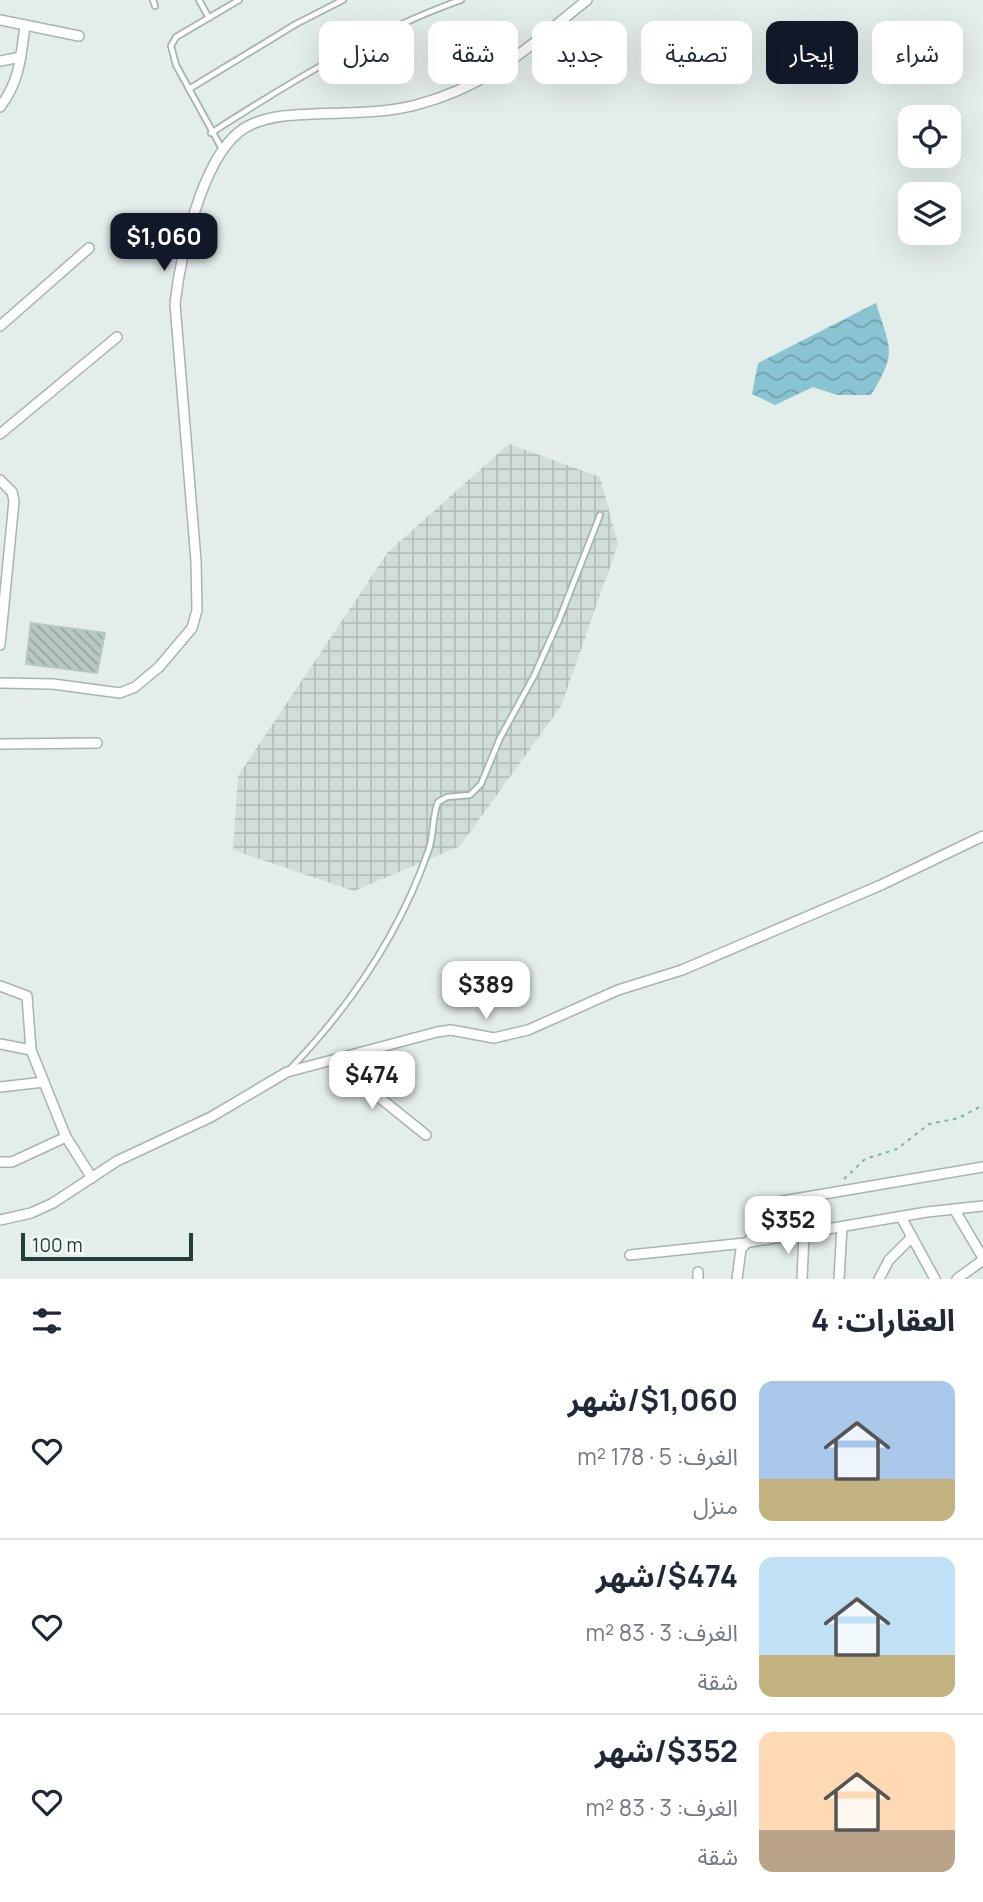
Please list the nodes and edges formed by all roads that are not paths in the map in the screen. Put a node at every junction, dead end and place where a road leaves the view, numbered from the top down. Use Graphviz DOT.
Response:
graph roads {
  1 [pos="199,0"];
  2 [pos="239,0"];
  3 [pos="342,0"];
  4 [pos="439,0"];
  5 [pos="461,0"];
  6 [pos="587,0"];
  7 [pos="442,7"];
  8 [pos="209,18"];
  9 [pos="0,20"];
  10 [pos="25,25"];
  11 [pos="79,36"];
  12 [pos="21,57"];
  13 [pos="0,61"];
  14 [pos="189,89"];
  15 [pos="0,107"];
  16 [pos="211,133"];
  17 [pos="222,150"];
  18 [pos="89,248"];
  19 [pos="0,326"];
  20 [pos="117,337"];
  21 [pos="0,434"];
  22 [pos="0,480"];
  23 [pos="600,515"];
  24 [pos="0,645"];
  25 [pos="0,683"];
  26 [pos="0,744"];
  27 [pos="97,744"];
  28 [pos="983,835"];
  29 [pos="0,986"];
  30 [pos="0,1044"];
  31 [pos="31,1050"];
  32 [pos="352,1057"];
  33 [pos="287,1072"];
  34 [pos="44,1082"];
  35 [pos="0,1087"];
  36 [pos="426,1135"];
  37 [pos="66,1137"];
  38 [pos="0,1163"];
  39 [pos="983,1167"];
  40 [pos="92,1178"];
  41 [pos="983,1206"];
  42 [pos="954,1209"];
  43 [pos="901,1217"];
  44 [pos="0,1220"];
  45 [pos="842,1227"];
  46 [pos="804,1234"];
  47 [pos="912,1237"];
  48 [pos="745,1243"];
  49 [pos="630,1255"];
  50 [pos="983,1259"];
  51 [pos="737,1279"];
  52 [pos="803,1279"];
  53 [pos="839,1279"];
  54 [pos="879,1279"];
  55 [pos="935,1279"];
  56 [pos="957,1279"];
  1 -- 8 [label="lane"];
  2 -- 8 [label="lane"];
  3 -- 14 [label="lane"];
  4 -- 7 [label="lane"];
  5 -- 7 [label="lane"];
  6 -- 17 [label="street"];
  7 -- 16 [label="lane"];
  8 -- 14 [label="lane"];
  9 -- 10 [label="street"];
  10 -- 11 [label="street"];
  10 -- 12 [label="street"];
  12 -- 13 [label="street"];
  12 -- 15 [label="street"];
  14 -- 16 [label="lane"];
  16 -- 17 [label="lane"];
  17 -- 25 [label="street"];
  18 -- 19 [label="street"];
  20 -- 21 [label="street"];
  22 -- 24 [label="street"];
  23 -- 33 [label="lane"];
  26 -- 27 [label="street"];
  28 -- 32 [label="street"];
  29 -- 31 [label="street"];
  30 -- 31 [label="street"];
  31 -- 34 [label="street"];
  32 -- 33 [label="street"];
  32 -- 36 [label="street"];
  33 -- 40 [label="street"];
  34 -- 35 [label="street"];
  34 -- 37 [label="street"];
  37 -- 38 [label="street"];
  37 -- 40 [label="street"];
  39 -- 48 [label="street"];
  40 -- 44 [label="street"];
  41 -- 42 [label="street"];
  42 -- 43 [label="street"];
  42 -- 50 [label="street"];
  43 -- 45 [label="street"];
  43 -- 47 [label="street"];
  45 -- 46 [label="street"];
  45 -- 53 [label="street"];
  46 -- 48 [label="street"];
  46 -- 52 [label="street"];
  47 -- 54 [label="street"];
  47 -- 55 [label="street"];
  48 -- 49 [label="street"];
  48 -- 51 [label="street"];
  50 -- 56 [label="street"];
}
